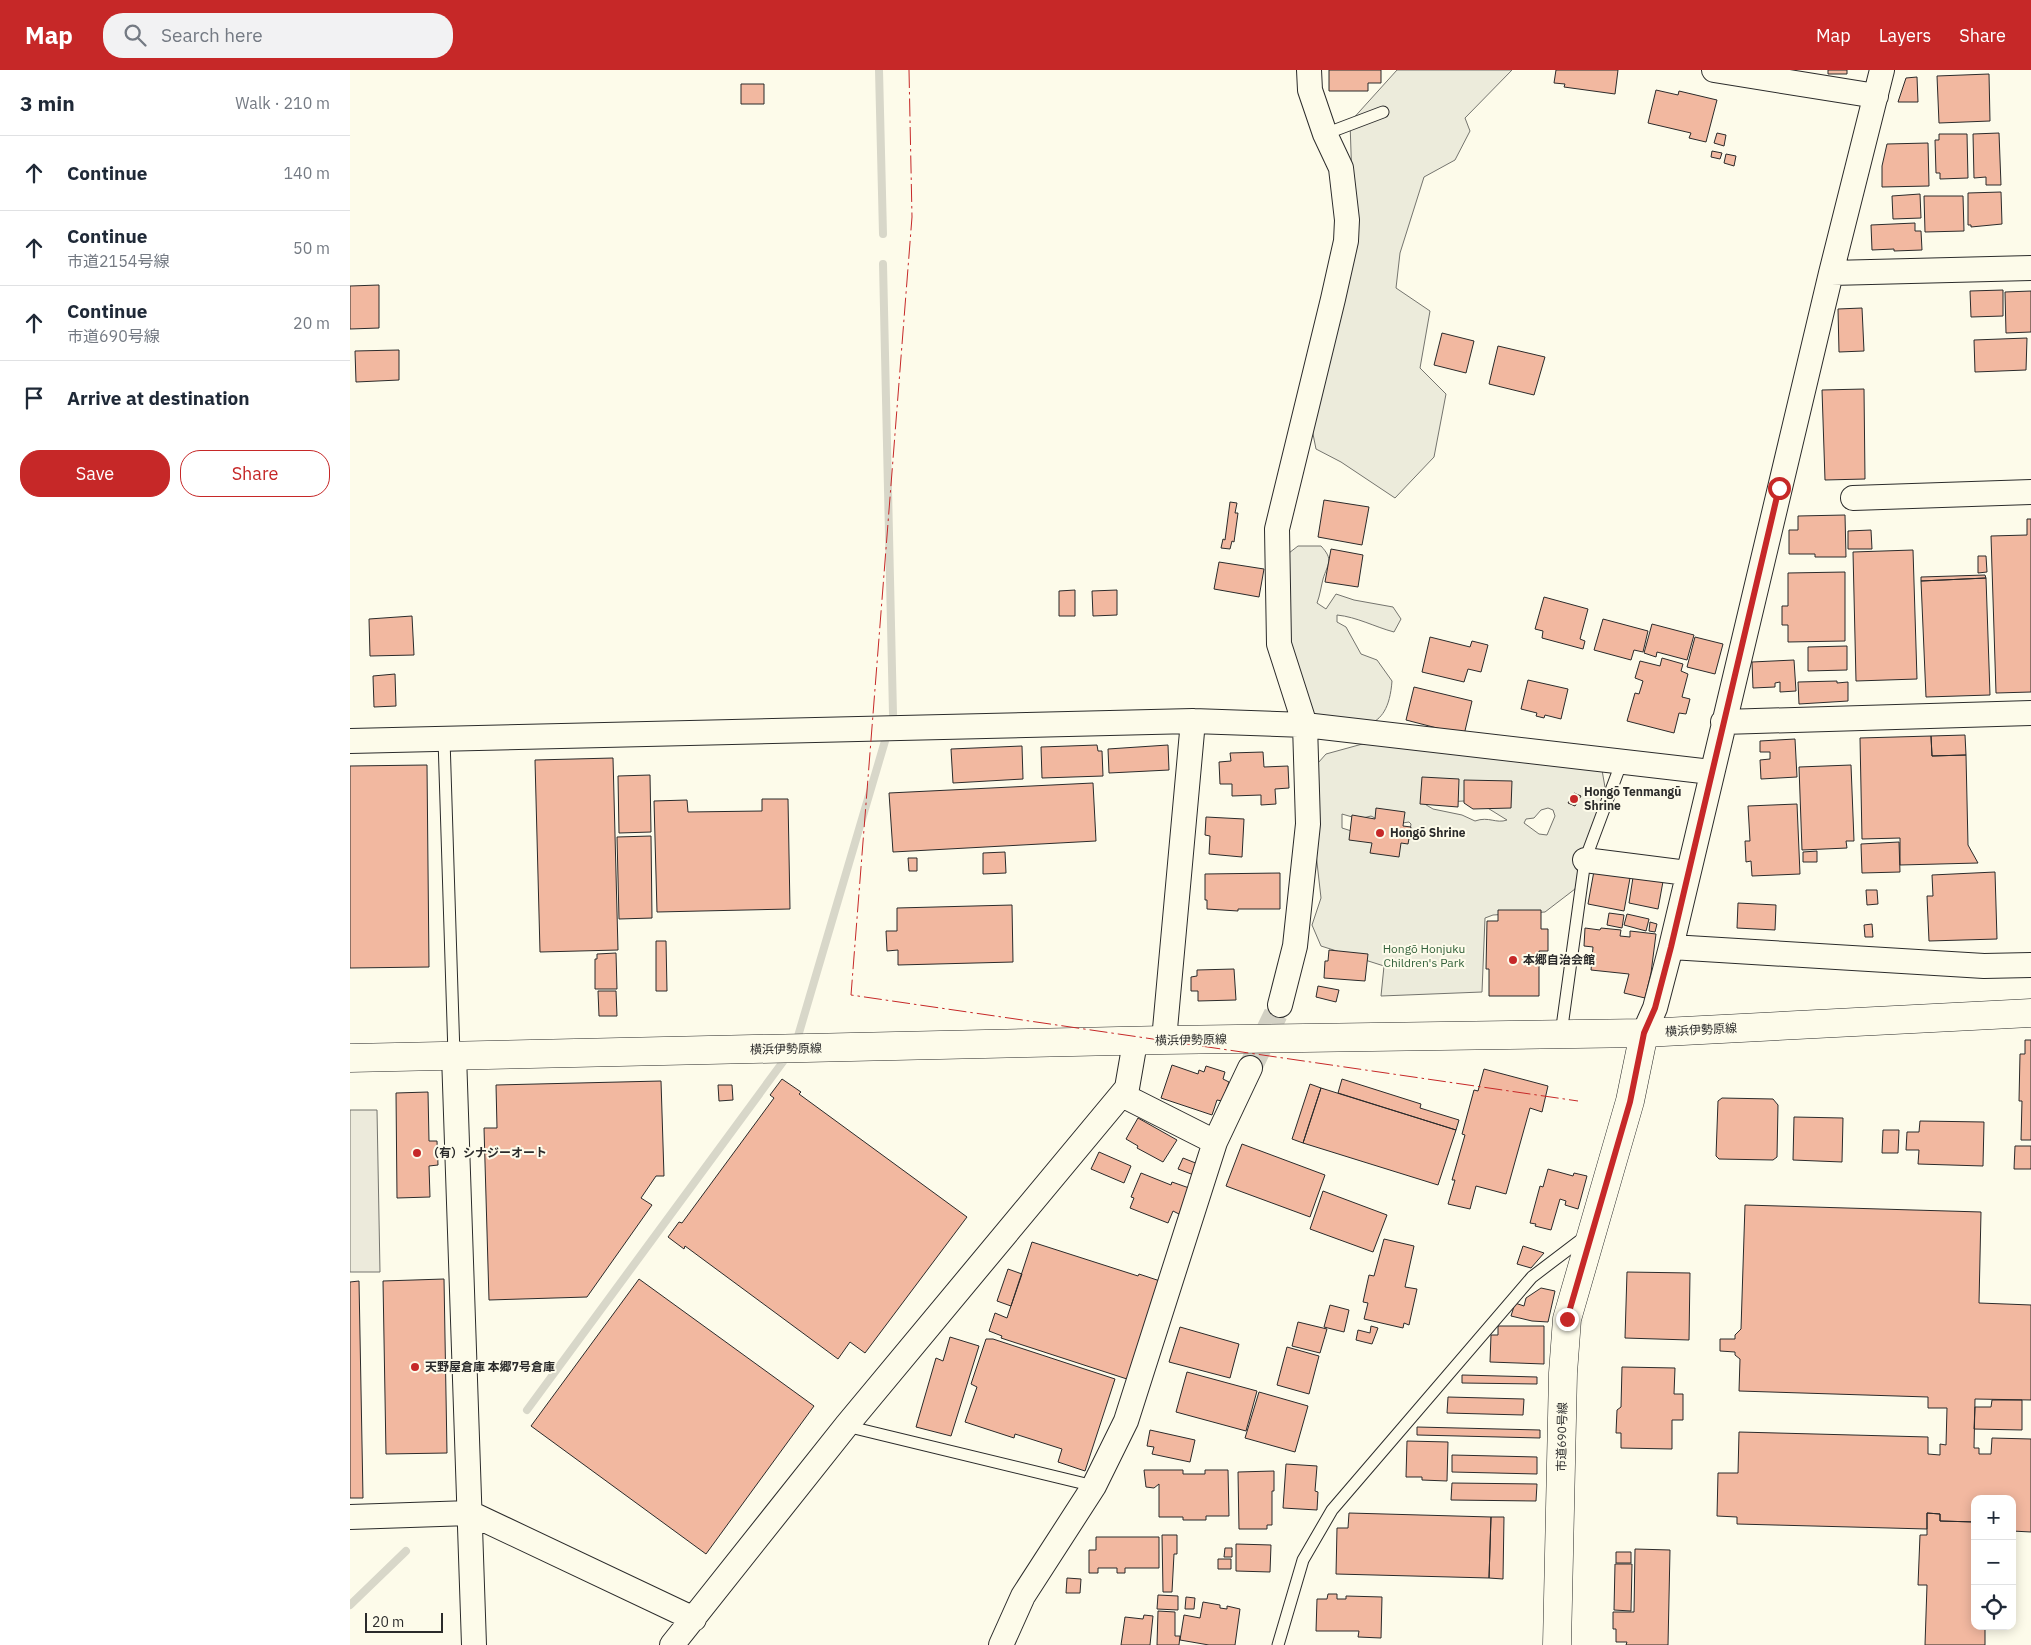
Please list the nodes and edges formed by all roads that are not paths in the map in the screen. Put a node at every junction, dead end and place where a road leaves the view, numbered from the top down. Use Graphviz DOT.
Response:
graph roads {
  1 [pos="1309,70"];
  2 [pos="1714,70"];
  3 [pos="1882,70"];
  4 [pos="1876,96"];
  5 [pos="1383,112"];
  6 [pos="1325,134"];
  7 [pos="2031,268"];
  8 [pos="1831,272"];
  9 [pos="2031,492"];
  10 [pos="1852,498"];
  11 [pos="2031,713"];
  12 [pos="1193,721"];
  13 [pos="1723,722"];
  14 [pos="1305,725"];
  15 [pos="444,739"];
  16 [pos="350,741"];
  17 [pos="1622,761"];
  18 [pos="1711,772"];
  19 [pos="1586,860"];
  20 [pos="1687,873"];
  21 [pos="1671,947"];
  22 [pos="2031,965"];
  23 [pos="1280,1005"];
  24 [pos="2031,1013"];
  25 [pos="1644,1033"];
  26 [pos="1561,1034"];
  27 [pos="1164,1040"];
  28 [pos="1135,1042"];
  29 [pos="454,1055"];
  30 [pos="350,1058"];
  31 [pos="1250,1068"];
  32 [pos="1122,1095"];
  33 [pos="1215,1142"];
  34 [pos="1592,1232"];
  35 [pos="846,1426"];
  36 [pos="1094,1486"];
  37 [pos="470,1513"];
  38 [pos="350,1517"];
  39 [pos="694,1619"];
  40 [pos="474,1645"];
  41 [pos="672,1645"];
  42 [pos="1001,1645"];
  43 [pos="1278,1645"];
  44 [pos="1557,1645"];
  1 -- 6 [label="street"];
  2 -- 4 [label="street"];
  3 -- 4 [label="street"];
  4 -- 8 [label="street"];
  5 -- 6 [label="lane"];
  6 -- 14 [label="street"];
  7 -- 8 [label="street"];
  8 -- 13 [label="street"];
  9 -- 10 [label="street"];
  11 -- 13 [label="street"];
  12 -- 14 [label="street"];
  12 -- 15 [label="street"];
  12 -- 27 [label="street"];
  13 -- 18 [label="street"];
  14 -- 17 [label="street"];
  14 -- 23 [label="street"];
  15 -- 16 [label="street"];
  15 -- 29 [label="lane"];
  17 -- 18 [label="street"];
  17 -- 19 [label="lane"];
  18 -- 20 [label="street"];
  19 -- 20 [label="street"];
  19 -- 26 [label="lane"];
  20 -- 21 [label="street"];
  21 -- 22 [label="street"];
  21 -- 25 [label="street"];
  24 -- 25 [label="main road, 横浜伊勢原線"];
  25 -- 26 [label="main road, 横浜伊勢原線"];
  25 -- 34 [label="main road, 市道690号線"];
  26 -- 27 [label="main road, 横浜伊勢原線"];
  27 -- 28 [label="main road, 横浜伊勢原線"];
  28 -- 29 [label="main road, 横浜伊勢原線"];
  28 -- 32 [label="street"];
  29 -- 30 [label="main road, 横浜伊勢原線"];
  29 -- 37 [label="street"];
  31 -- 33 [label="street"];
  32 -- 33 [label="street"];
  32 -- 35 [label="street"];
  33 -- 36 [label="street"];
  34 -- 43 [label="lane"];
  34 -- 44 [label="main road, 市道690号線"];
  35 -- 36 [label="lane"];
  35 -- 39 [label="street"];
  36 -- 42 [label="street"];
  37 -- 38 [label="street"];
  37 -- 39 [label="street"];
  37 -- 40 [label="street"];
  39 -- 41 [label="street"];
}
